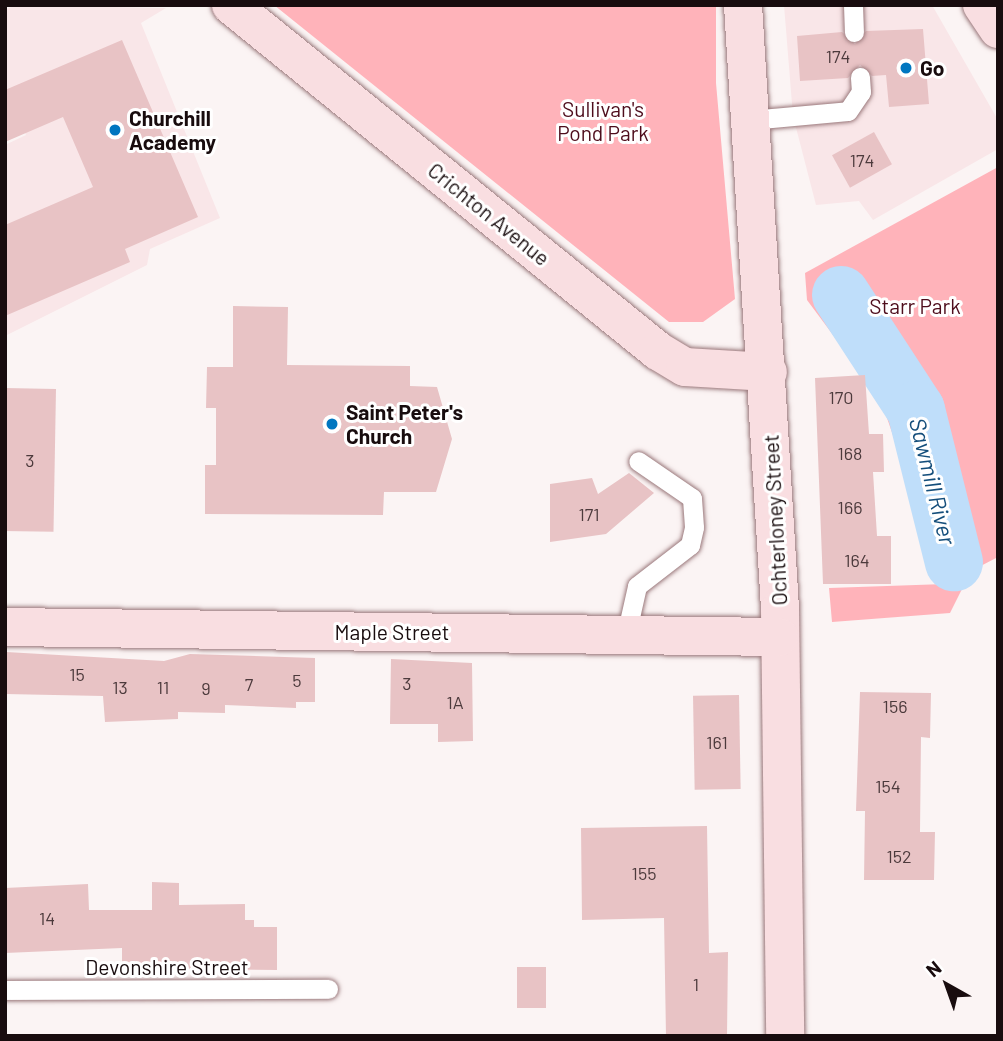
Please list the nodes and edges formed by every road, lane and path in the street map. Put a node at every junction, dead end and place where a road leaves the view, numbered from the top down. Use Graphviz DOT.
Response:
graph roads {
  1 [pos="231,5"];
  2 [pos="743,5"];
  3 [pos="853,5"];
  4 [pos="982,5"];
  5 [pos="998,29"];
  6 [pos="854,32"];
  7 [pos="860,77"];
  8 [pos="750,120"];
  9 [pos="768,372"];
  10 [pos="639,461"];
  11 [pos="5,626"];
  12 [pos="626,635"];
  13 [pos="779,637"];
  14 [pos="328,989"];
  15 [pos="5,990"];
  16 [pos="785,1036"];
  1 -- 9 [label="main road, Crichton Avenue"];
  2 -- 8 [label="main road, Ochterloney Street"];
  3 -- 6 [label="lane"];
  4 -- 5 [label="main road"];
  7 -- 8 [label="lane"];
  8 -- 9 [label="main road, Ochterloney Street"];
  9 -- 13 [label="main road, Ochterloney Street"];
  10 -- 12 [label="lane"];
  11 -- 12 [label="main road, Maple Street"];
  12 -- 13 [label="main road, Maple Street"];
  13 -- 16 [label="main road, Ochterloney Street"];
  14 -- 15 [label="lane, Devonshire Street"];
}
